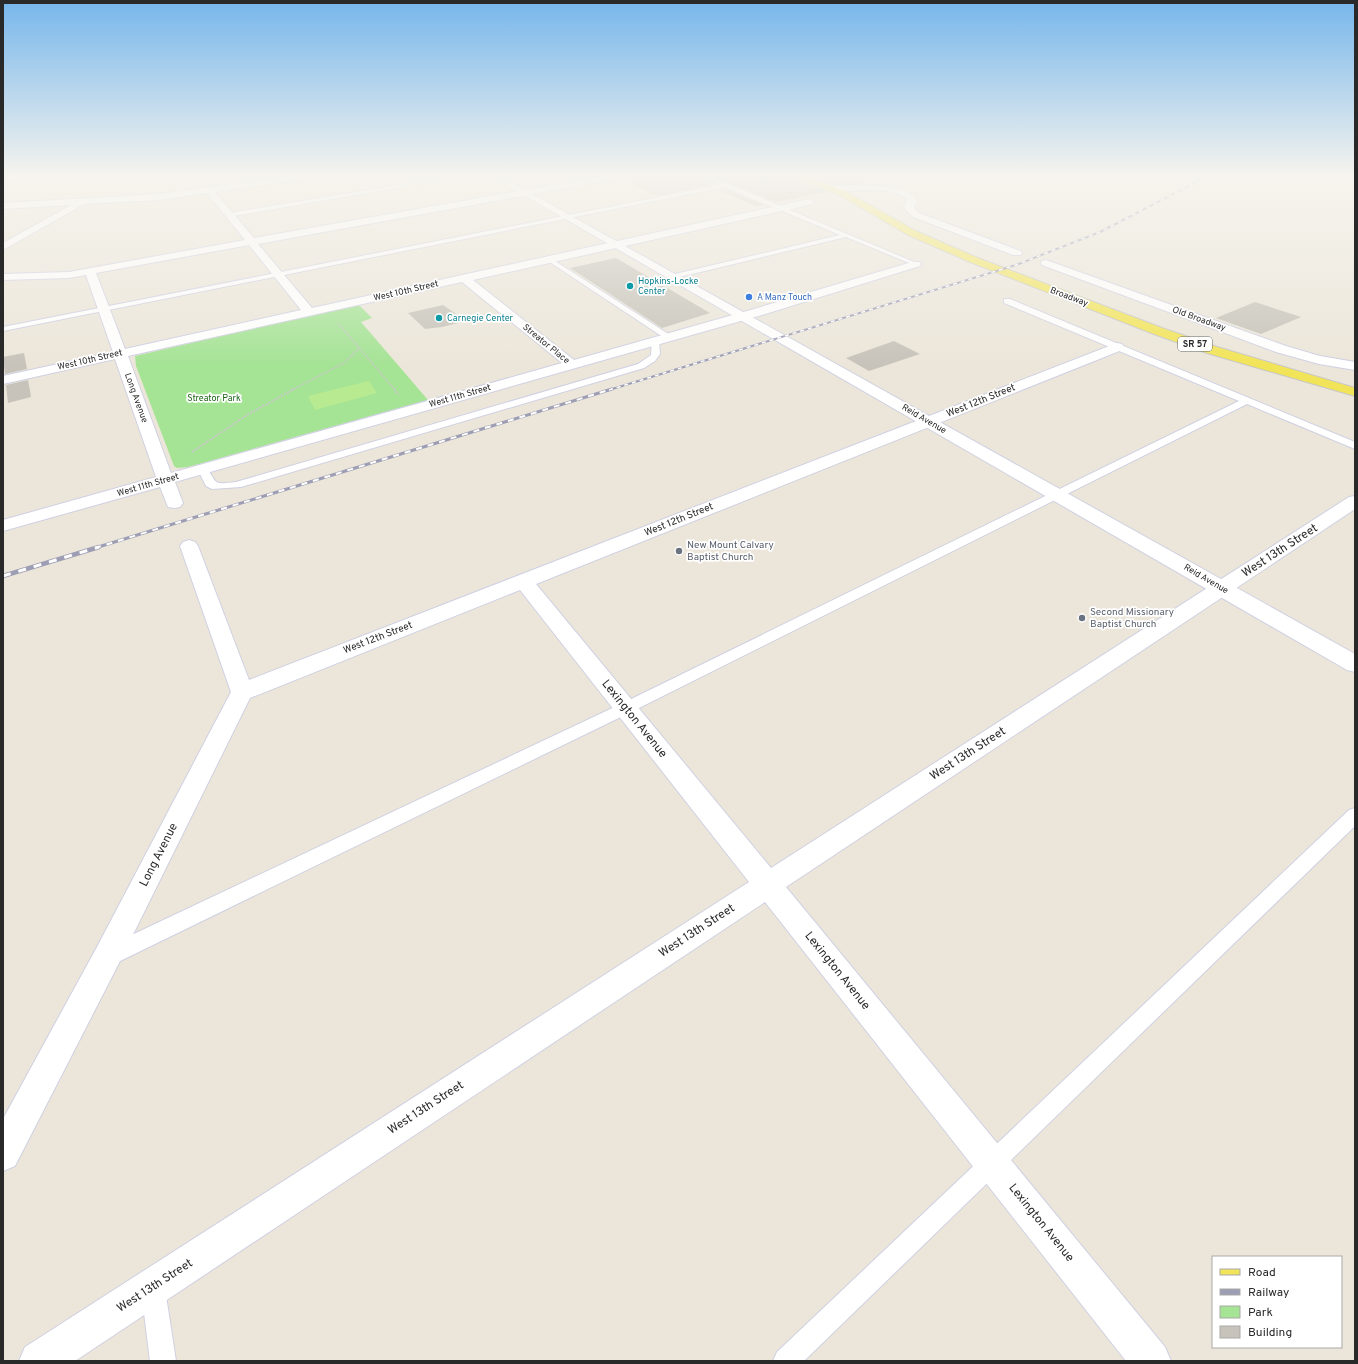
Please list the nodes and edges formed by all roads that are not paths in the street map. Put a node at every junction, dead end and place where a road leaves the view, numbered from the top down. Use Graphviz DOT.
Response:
graph roads {
  1 [pos="18,239"];
  2 [pos="248,239"];
  3 [pos="269,239"];
  4 [pos="455,239"];
  5 [pos="606,239"];
  6 [pos="645,239"];
  7 [pos="832,239"];
  8 [pos="856,239"];
  9 [pos="925,239"];
  10 [pos="979,239"];
  11 [pos="251,242"];
  12 [pos="617,245"];
  13 [pos="3,247"];
  14 [pos="1017,253"];
  15 [pos="550,260"];
  16 [pos="1046,263"];
  17 [pos="916,264"];
  18 [pos="90,271"];
  19 [pos="278,275"];
  20 [pos="3,277"];
  21 [pos="674,277"];
  22 [pos="464,278"];
  23 [pos="1007,301"];
  24 [pos="104,309"];
  25 [pos="309,312"];
  26 [pos="743,316"];
  27 [pos="3,330"];
  28 [pos="669,337"];
  29 [pos="1117,347"];
  30 [pos="656,348"];
  31 [pos="120,354"];
  32 [pos="572,365"];
  33 [pos="1355,366"];
  34 [pos="3,380"];
  35 [pos="1355,392"];
  36 [pos="1246,401"];
  37 [pos="928,421"];
  38 [pos="1355,446"];
  39 [pos="203,470"];
  40 [pos="165,480"];
  41 [pos="1056,494"];
  42 [pos="1355,501"];
  43 [pos="174,503"];
  44 [pos="3,526"];
  45 [pos="189,546"];
  46 [pos="523,581"];
  47 [pos="1222,588"];
  48 [pos="1355,664"];
  49 [pos="242,692"];
  50 [pos="626,708"];
  51 [pos="1355,815"];
  52 [pos="768,884"];
  53 [pos="107,957"];
  54 [pos="3,1154"];
  55 [pos="991,1163"];
  56 [pos="152,1287"];
  57 [pos="39,1361"];
  58 [pos="163,1361"];
  59 [pos="786,1361"];
  60 [pos="1151,1361"];
  1 -- 13 [label="street"];
  2 -- 11 [label="street"];
  3 -- 11 [label="street"];
  4 -- 19 [label="lane"];
  5 -- 12 [label="street, Reid Avenue"];
  6 -- 12 [label="street, West 10th Street"];
  7 -- 21 [label="lane"];
  8 -- 17 [label="lane"];
  9 -- 35 [label="main road, Broadway / SR 57"];
  10 -- 14 [label="street"];
  11 -- 18 [label="street"];
  11 -- 19 [label="street"];
  12 -- 15 [label="street, West 10th Street"];
  12 -- 21 [label="street, Reid Avenue"];
  15 -- 22 [label="street, West 10th Street"];
  15 -- 28 [label="lane"];
  16 -- 33 [label="street, Old Broadway"];
  17 -- 26 [label="street, West 11th Street"];
  18 -- 20 [label="street"];
  18 -- 24 [label="street, Long Avenue"];
  19 -- 24 [label="lane"];
  19 -- 25 [label="street"];
  21 -- 26 [label="street, Reid Avenue"];
  22 -- 25 [label="street, West 10th Street"];
  22 -- 32 [label="street, Streator Place"];
  23 -- 29 [label="lane"];
  24 -- 27 [label="lane"];
  24 -- 31 [label="street, Long Avenue"];
  25 -- 31 [label="street, West 10th Street"];
  26 -- 28 [label="street, West 11th Street"];
  26 -- 37 [label="street, Reid Avenue"];
  28 -- 30 [label="street, West 11th Street"];
  29 -- 36 [label="lane"];
  29 -- 37 [label="street, West 12th Street"];
  30 -- 32 [label="street, West 11th Street"];
  30 -- 39 [label="lane"];
  31 -- 34 [label="street, West 10th Street"];
  31 -- 40 [label="street, Long Avenue"];
  32 -- 39 [label="street, West 11th Street"];
  36 -- 38 [label="lane"];
  36 -- 41 [label="lane"];
  37 -- 41 [label="street, Reid Avenue"];
  37 -- 46 [label="street, West 12th Street"];
  39 -- 40 [label="street, West 11th Street"];
  40 -- 43 [label="street, Long Avenue"];
  40 -- 44 [label="street, West 11th Street"];
  41 -- 47 [label="street, Reid Avenue"];
  41 -- 50 [label="lane"];
  42 -- 47 [label="street, West 13th Street"];
  45 -- 49 [label="street"];
  46 -- 49 [label="street, West 12th Street"];
  46 -- 50 [label="street, Lexington Avenue"];
  47 -- 48 [label="street, Reid Avenue"];
  47 -- 52 [label="street, West 13th Street"];
  49 -- 53 [label="street, Long Avenue"];
  50 -- 52 [label="street, Lexington Avenue"];
  50 -- 53 [label="lane"];
  51 -- 55 [label="lane"];
  52 -- 55 [label="street, Lexington Avenue"];
  52 -- 56 [label="street, West 13th Street"];
  53 -- 54 [label="street, Long Avenue"];
  55 -- 59 [label="lane"];
  55 -- 60 [label="street, Lexington Avenue"];
  56 -- 57 [label="street, West 13th Street"];
  56 -- 58 [label="lane"];
}
